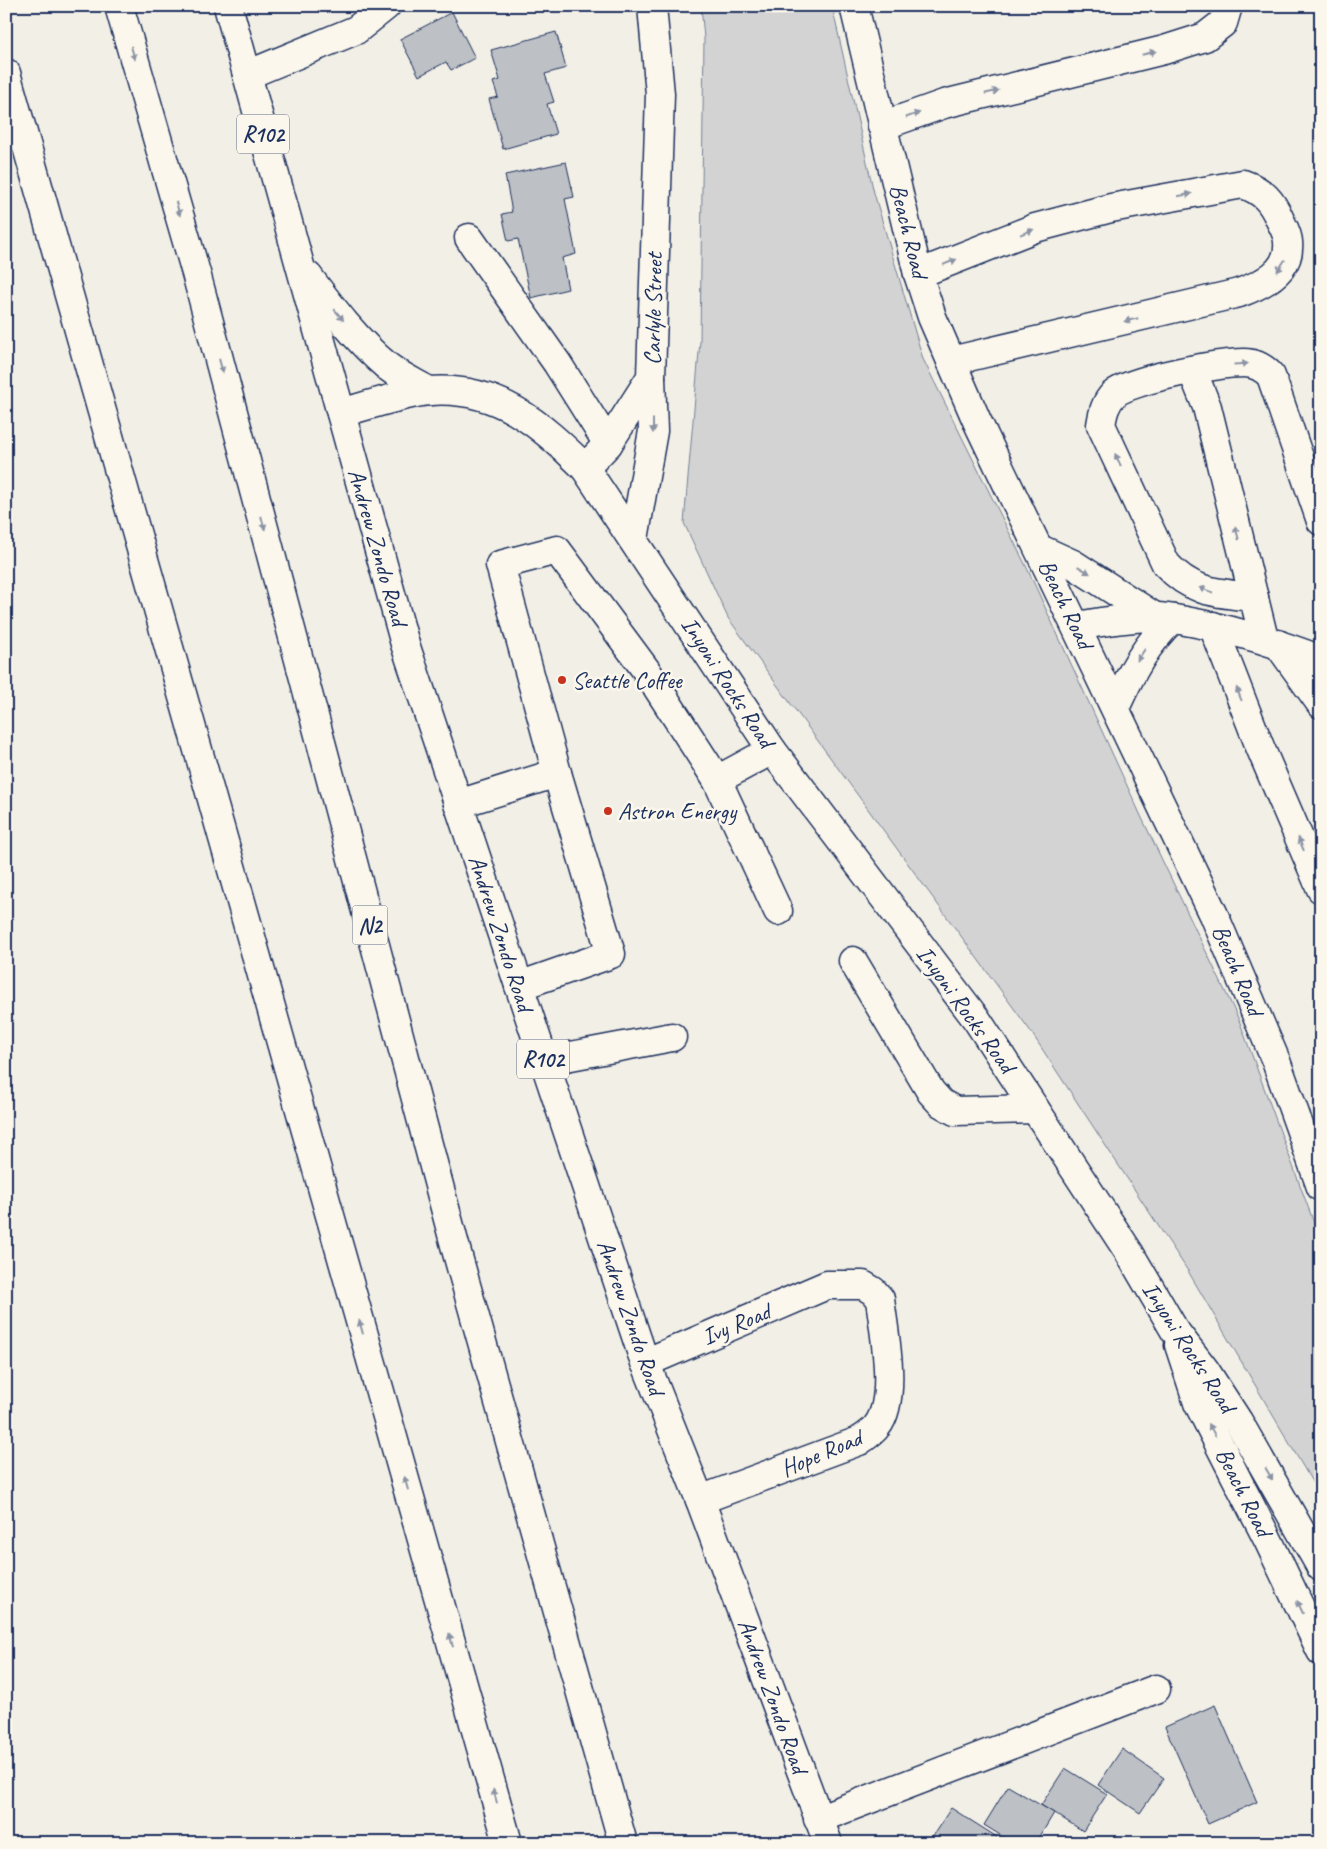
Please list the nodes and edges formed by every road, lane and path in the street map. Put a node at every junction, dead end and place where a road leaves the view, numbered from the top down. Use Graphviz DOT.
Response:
graph roads {
  1 [pos="119,6"];
  2 [pos="228,6"];
  3 [pos="386,6"];
  4 [pos="652,6"];
  5 [pos="1228,6"];
  6 [pos="859,7"];
  7 [pos="6,73"];
  8 [pos="247,75"];
  9 [pos="882,126"];
  10 [pos="469,238"];
  11 [pos="298,263"];
  12 [pos="918,274"];
  13 [pos="952,361"];
  14 [pos="1192,370"];
  15 [pos="651,377"];
  16 [pos="429,391"];
  17 [pos="340,413"];
  18 [pos="608,444"];
  19 [pos="585,468"];
  20 [pos="1321,521"];
  21 [pos="634,539"];
  22 [pos="1040,550"];
  23 [pos="1254,597"];
  24 [pos="1164,618"];
  25 [pos="1076,626"];
  26 [pos="1213,626"];
  27 [pos="1271,642"];
  28 [pos="1321,660"];
  29 [pos="1321,704"];
  30 [pos="1116,706"];
  31 [pos="772,750"];
  32 [pos="557,773"];
  33 [pos="717,780"];
  34 [pos="458,804"];
  35 [pos="1321,889"];
  36 [pos="778,911"];
  37 [pos="853,961"];
  38 [pos="519,986"];
  39 [pos="672,1037"];
  40 [pos="544,1061"];
  41 [pos="1035,1109"];
  42 [pos="1321,1186"];
  43 [pos="827,1285"];
  44 [pos="1175,1331"];
  45 [pos="645,1362"];
  46 [pos="700,1500"];
  47 [pos="1321,1567"];
  48 [pos="1321,1651"];
  49 [pos="1156,1689"];
  50 [pos="823,1831"];
  51 [pos="508,1843"];
  52 [pos="623,1843"];
  1 -- 52 [label="main road, N2, one-way"];
  2 -- 8 [label="main road, Andrew Zondo Road / R102"];
  3 -- 8 [label="main road"];
  4 -- 15 [label="main road, Carlyle Street"];
  9 -- 5 [label="main road, one-way"];
  6 -- 9 [label="main road, Beach Road"];
  51 -- 7 [label="main road, one-way"];
  8 -- 11 [label="main road, Andrew Zondo Road / R102"];
  9 -- 12 [label="main road, Beach Road"];
  10 -- 18 [label="main road"];
  11 -- 16 [label="main road, one-way"];
  11 -- 17 [label="main road, Andrew Zondo Road / R102"];
  12 -- 13 [label="main road, Beach Road"];
  12 -- 13 [label="main road, one-way"];
  13 -- 22 [label="main road, Beach Road"];
  14 -- 20 [label="main road, one-way"];
  23 -- 14 [label="main road, one-way"];
  23 -- 14 [label="main road, one-way"];
  15 -- 18 [label="main road, Carlyle Street"];
  15 -- 21 [label="main road, one-way"];
  16 -- 17 [label="main road"];
  16 -- 19 [label="main road"];
  17 -- 34 [label="main road, Andrew Zondo Road / R102"];
  18 -- 19 [label="main road, Carlyle Street"];
  19 -- 21 [label="main road, Inyoni Rocks Road"];
  21 -- 31 [label="main road, Inyoni Rocks Road"];
  22 -- 24 [label="main road, one-way"];
  22 -- 25 [label="main road, Beach Road"];
  23 -- 27 [label="main road"];
  24 -- 25 [label="main road"];
  24 -- 26 [label="main road"];
  24 -- 30 [label="main road, one-way"];
  25 -- 30 [label="main road, Beach Road"];
  26 -- 27 [label="main road"];
  35 -- 26 [label="main road, one-way"];
  27 -- 28 [label="main road"];
  27 -- 29 [label="main road"];
  30 -- 42 [label="main road, Beach Road"];
  31 -- 33 [label="main road"];
  31 -- 41 [label="main road, Inyoni Rocks Road"];
  32 -- 33 [label="main road"];
  32 -- 34 [label="main road"];
  32 -- 38 [label="main road"];
  33 -- 36 [label="main road"];
  34 -- 38 [label="main road, Andrew Zondo Road / R102"];
  37 -- 41 [label="main road"];
  38 -- 40 [label="main road, Andrew Zondo Road / R102"];
  39 -- 40 [label="main road"];
  40 -- 45 [label="main road, Andrew Zondo Road / R102"];
  41 -- 44 [label="main road, Inyoni Rocks Road"];
  43 -- 45 [label="main road, Ivy Road"];
  43 -- 46 [label="main road, Hope Road"];
  44 -- 47 [label="main road, Inyoni Rocks Road, one-way"];
  48 -- 44 [label="main road, Beach Road, one-way"];
  45 -- 46 [label="main road, Andrew Zondo Road / R102"];
  46 -- 50 [label="main road, Andrew Zondo Road / R102"];
  49 -- 50 [label="main road"];
}
